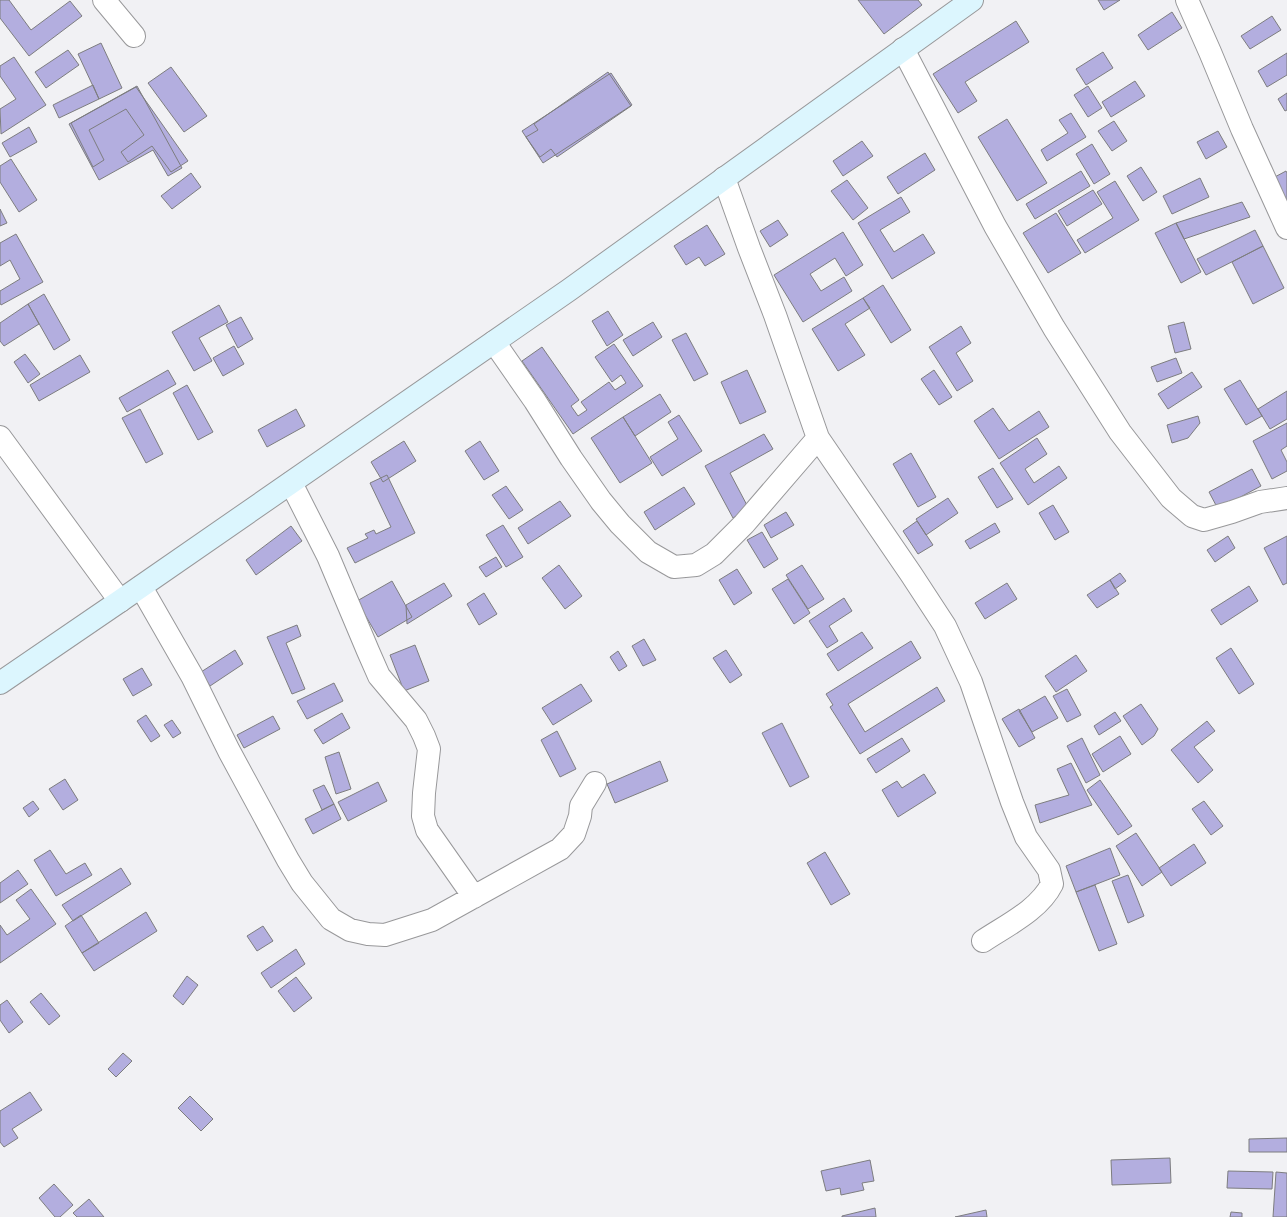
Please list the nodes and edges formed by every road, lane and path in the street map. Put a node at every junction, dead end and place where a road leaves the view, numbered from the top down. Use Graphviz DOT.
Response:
graph roads {
  1 [pos="104,0"];
  2 [pos="972,0"];
  3 [pos="1187,0"];
  4 [pos="134,36"];
  5 [pos="903,49"];
  6 [pos="724,178"];
  7 [pos="1287,228"];
  8 [pos="494,342"];
  9 [pos="0,437"];
  10 [pos="818,438"];
  11 [pos="291,482"];
  12 [pos="1287,498"];
  13 [pos="141,587"];
  14 [pos="120,601"];
  15 [pos="0,683"];
  16 [pos="596,783"];
  17 [pos="474,897"];
  18 [pos="983,941"];
  1 -- 4 [label="street"];
  2 -- 5 [label="street"];
  3 -- 7 [label="street"];
  5 -- 6 [label="street"];
  5 -- 12 [label="street"];
  6 -- 8 [label="street"];
  6 -- 10 [label="street"];
  8 -- 10 [label="street"];
  8 -- 11 [label="street"];
  9 -- 14 [label="street"];
  10 -- 18 [label="street"];
  11 -- 13 [label="street"];
  11 -- 17 [label="street"];
  13 -- 14 [label="street"];
  13 -- 17 [label="street"];
  14 -- 15 [label="street"];
  16 -- 17 [label="street"];
}
